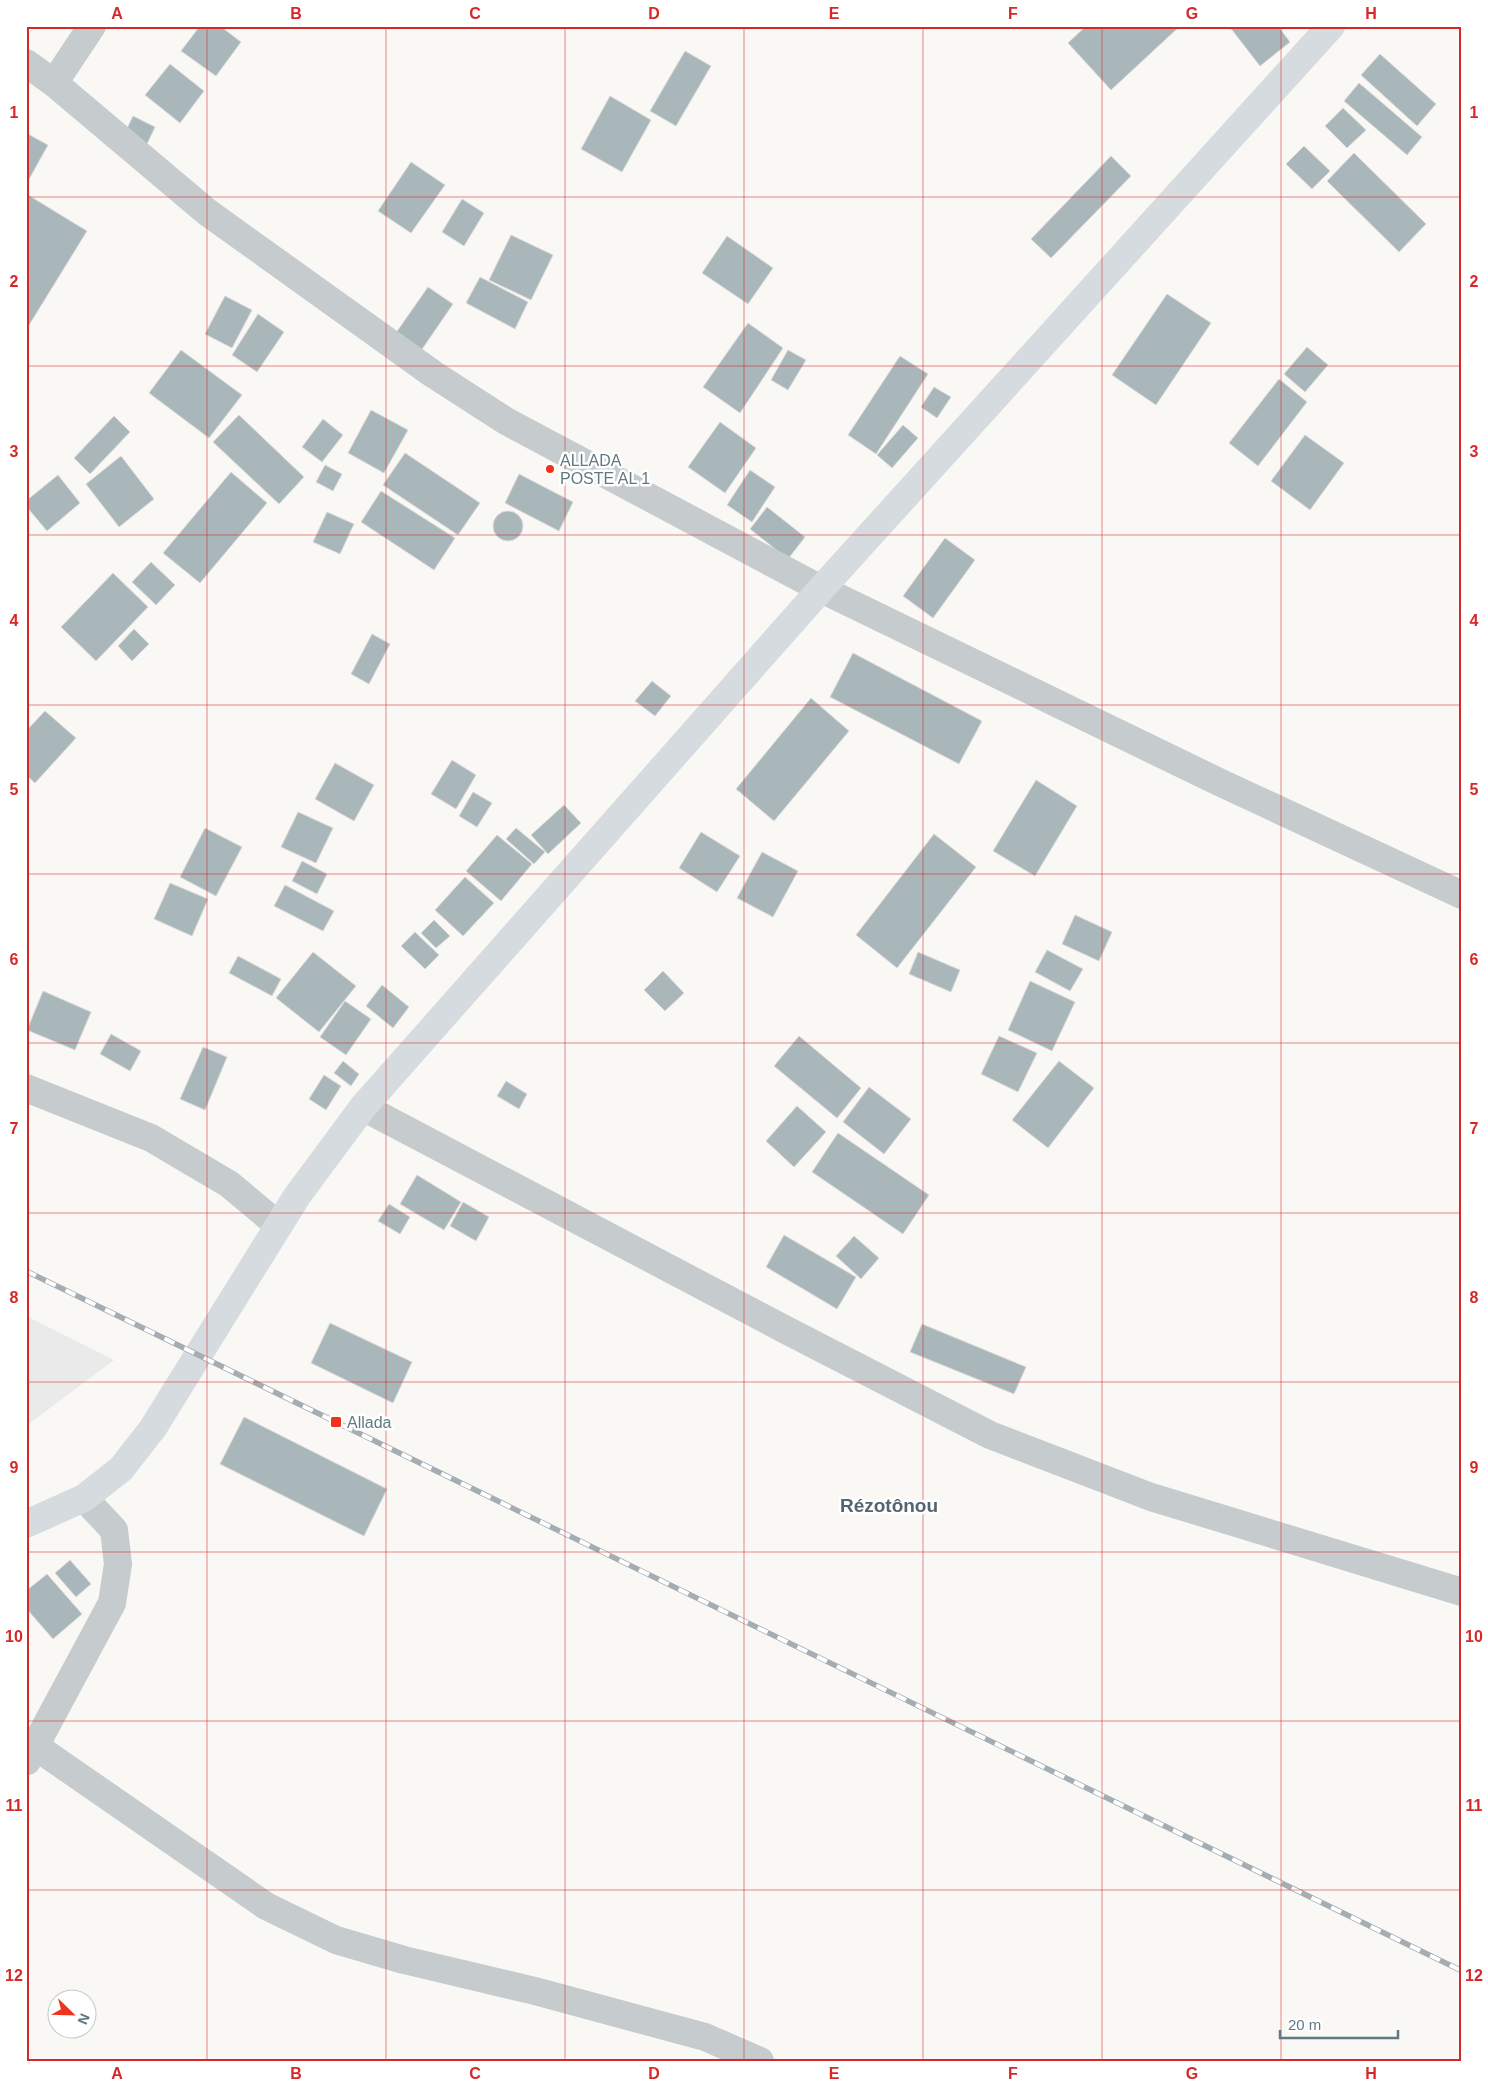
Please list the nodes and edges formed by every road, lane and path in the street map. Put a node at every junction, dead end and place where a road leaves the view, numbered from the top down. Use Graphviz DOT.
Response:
graph roads {
  1 [pos="92,26"];
  2 [pos="1331,26"];
  3 [pos="26,63"];
  4 [pos="54,83"];
  5 [pos="821,589"];
  6 [pos="1462,895"];
  7 [pos="26,1088"];
  8 [pos="363,1106"];
  9 [pos="278,1225"];
  10 [pos="84,1498"];
  11 [pos="26,1524"];
  12 [pos="1462,1592"];
  13 [pos="31,1754"];
  14 [pos="760,2061"];
  1 -- 4 [label="street"];
  2 -- 5 [label="main road"];
  3 -- 4 [label="street"];
  4 -- 5 [label="street"];
  5 -- 6 [label="street"];
  5 -- 8 [label="main road"];
  7 -- 9 [label="street"];
  8 -- 9 [label="main road"];
  8 -- 12 [label="street"];
  9 -- 10 [label="main road"];
  10 -- 11 [label="main road"];
  10 -- 13 [label="street"];
  13 -- 14 [label="street"];
}
